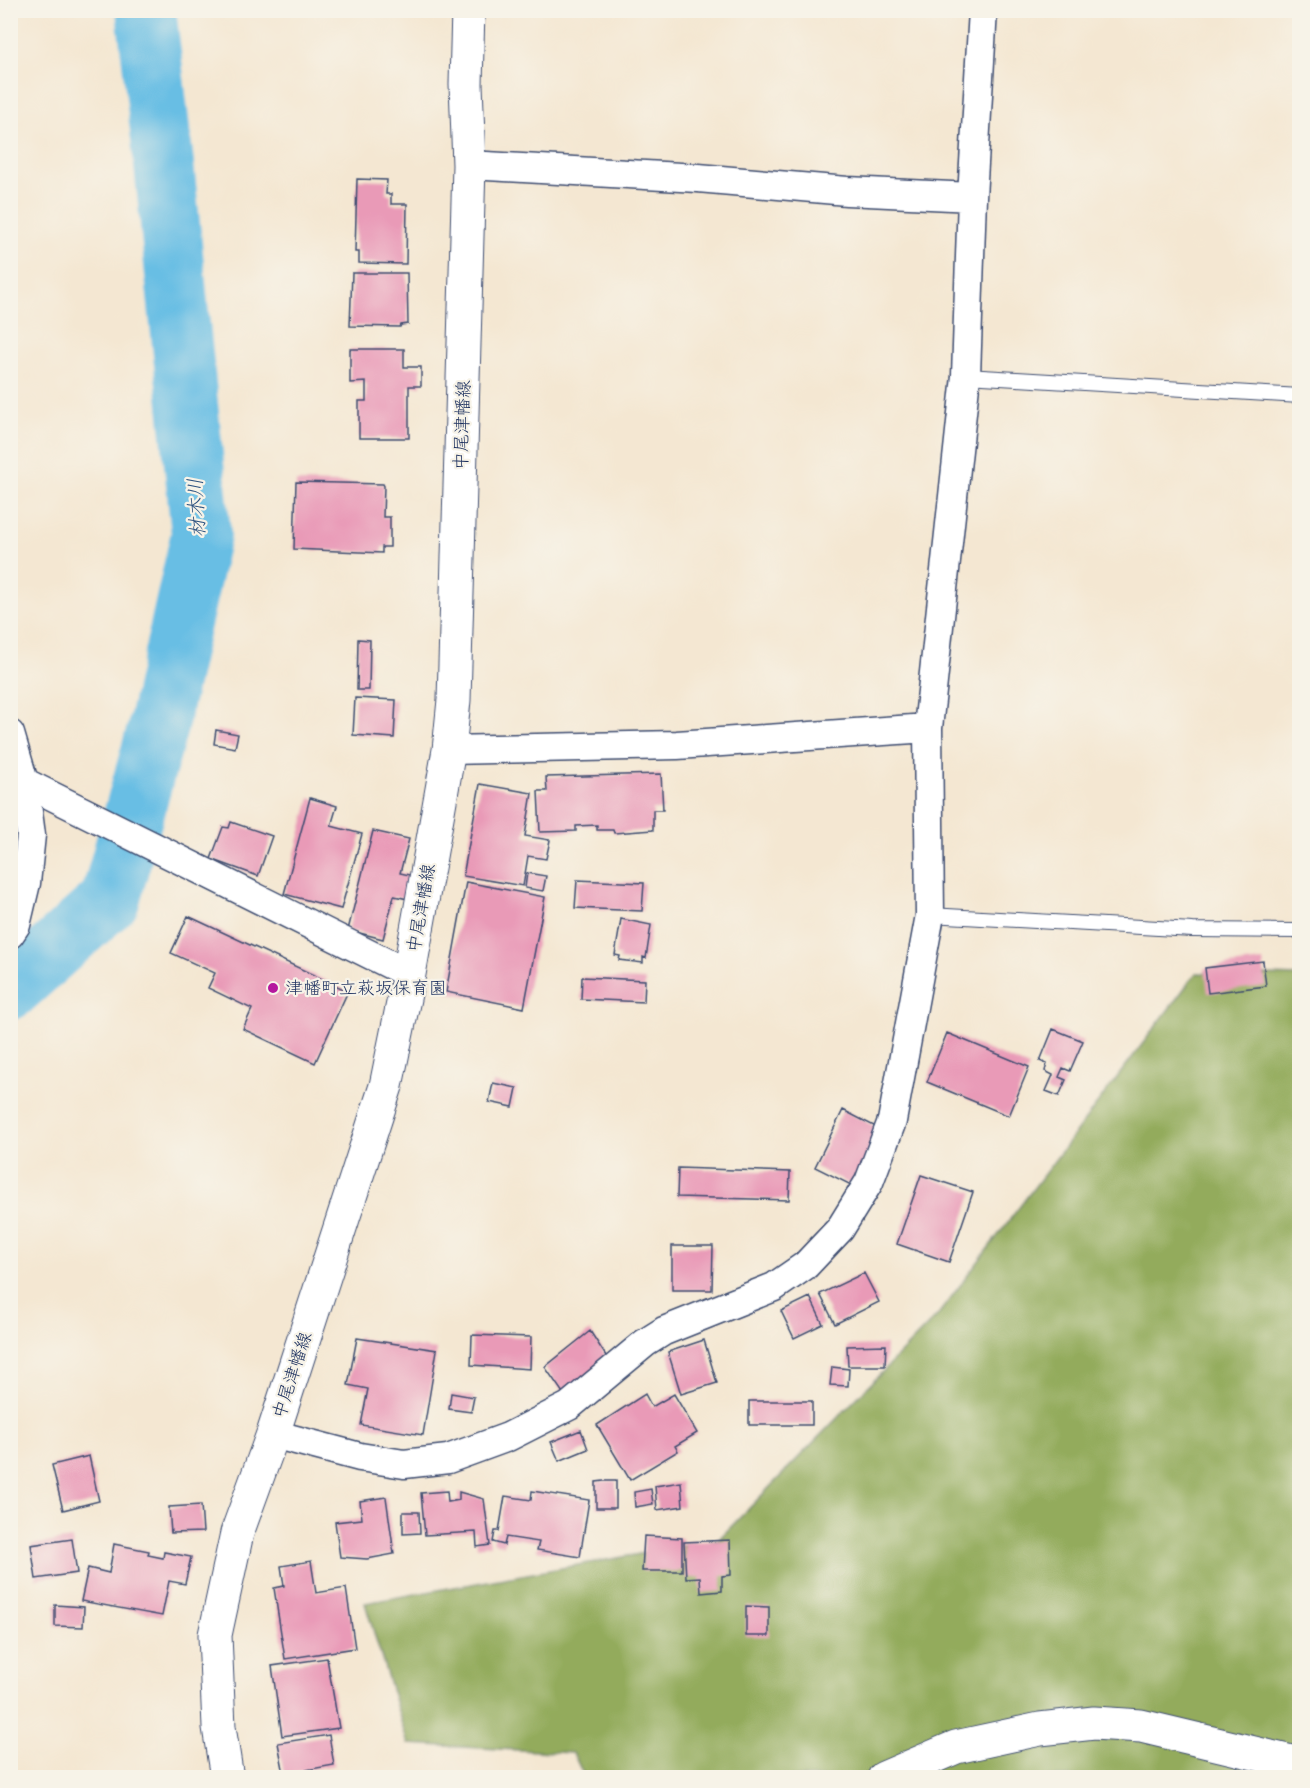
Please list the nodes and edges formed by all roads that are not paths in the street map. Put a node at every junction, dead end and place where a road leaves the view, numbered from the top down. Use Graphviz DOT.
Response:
graph roads {
  1 [pos="468,10"];
  2 [pos="983,10"];
  3 [pos="469,165"];
  4 [pos="972,197"];
  5 [pos="966,376"];
  6 [pos="1299,396"];
  7 [pos="928,728"];
  8 [pos="10,734"];
  9 [pos="449,750"];
  10 [pos="24,782"];
  11 [pos="930,915"];
  12 [pos="1299,931"];
  13 [pos="10,934"];
  14 [pos="409,974"];
  15 [pos="273,1434"];
  16 [pos="1299,1764"];
  17 [pos="226,1778"];
  18 [pos="884,1778"];
  1 -- 3 [label="main road, 中尾津幡線"];
  2 -- 4 [label="street"];
  3 -- 4 [label="street"];
  3 -- 9 [label="main road, 中尾津幡線"];
  4 -- 5 [label="street"];
  5 -- 6 [label="lane"];
  5 -- 7 [label="street"];
  7 -- 9 [label="street"];
  7 -- 11 [label="street"];
  8 -- 10 [label="street"];
  9 -- 14 [label="main road, 中尾津幡線"];
  10 -- 13 [label="street"];
  10 -- 14 [label="street"];
  11 -- 12 [label="lane"];
  11 -- 15 [label="street"];
  14 -- 15 [label="main road, 中尾津幡線"];
  15 -- 17 [label="main road, 中尾津幡線"];
  16 -- 18 [label="main road"];
}
